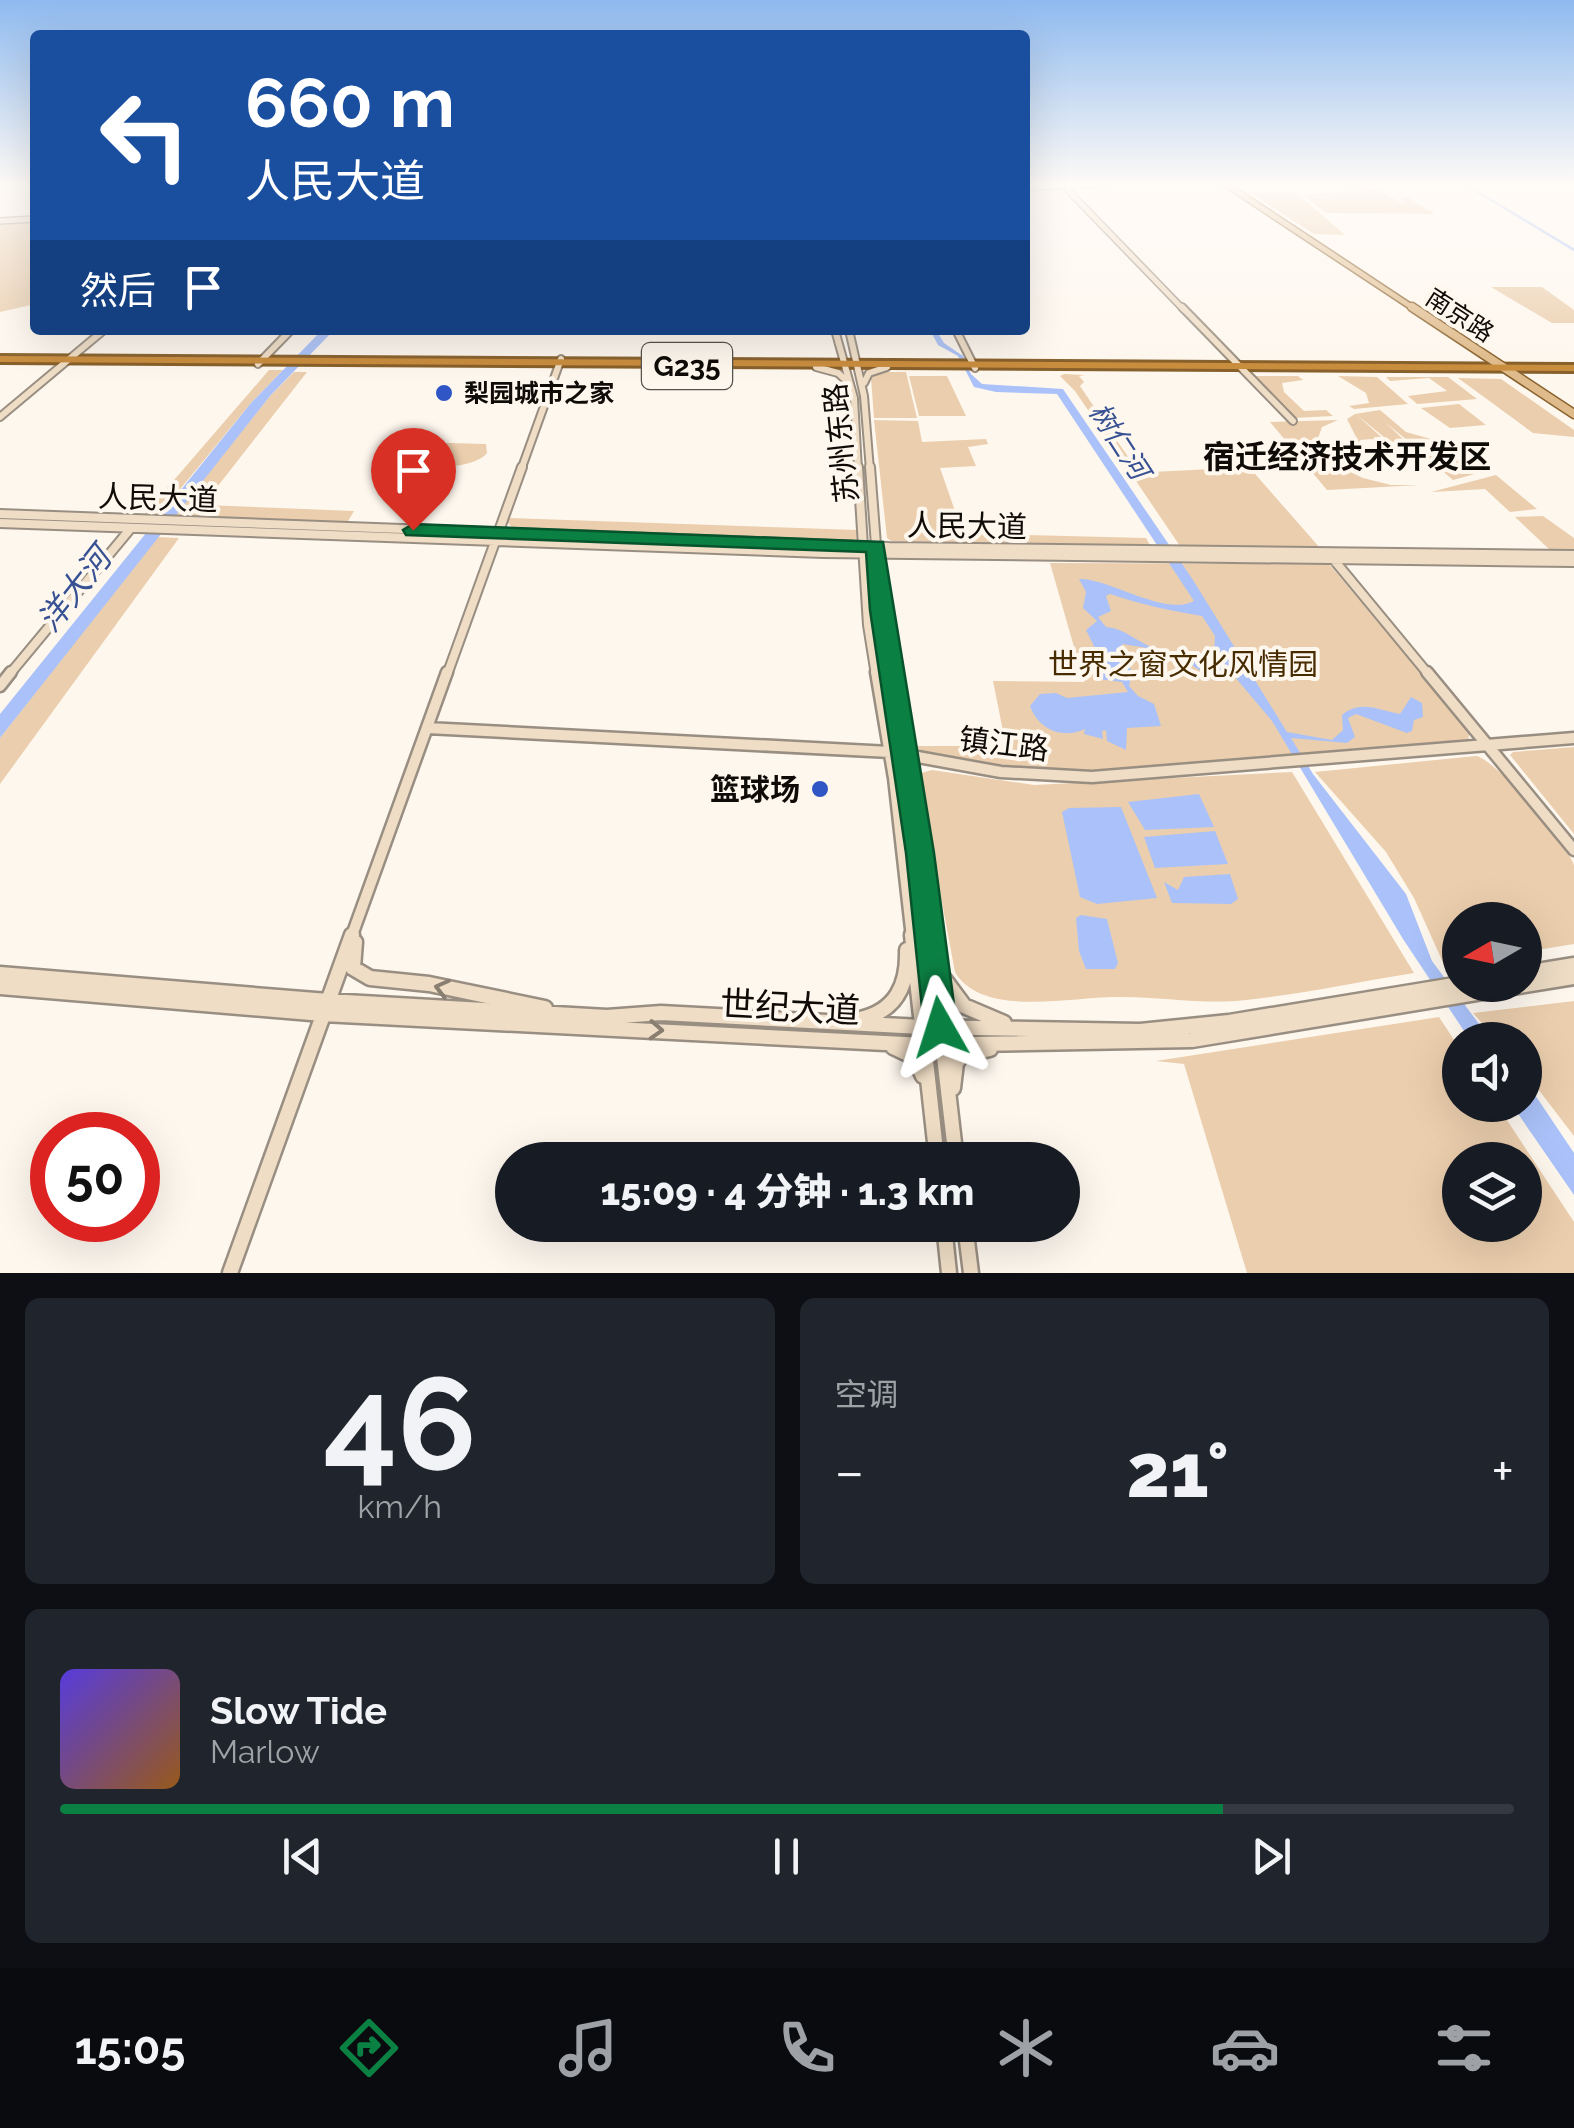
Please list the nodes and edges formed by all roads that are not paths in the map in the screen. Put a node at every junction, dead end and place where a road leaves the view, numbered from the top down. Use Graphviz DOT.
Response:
graph roads {
  1 [pos="1119,242"];
  2 [pos="1315,242"];
  3 [pos="99,335"];
  4 [pos="289,335"];
  5 [pos="835,335"];
  6 [pos="837,335"];
  7 [pos="850,335"];
  8 [pos="959,335"];
  9 [pos="855,351"];
  10 [pos="0,361"];
  11 [pos="70,361"];
  12 [pos="262,362"];
  13 [pos="559,362"];
  14 [pos="816,366"];
  15 [pos="853,366"];
  16 [pos="886,366"];
  17 [pos="975,366"];
  18 [pos="1240,368"];
  19 [pos="1511,370"];
  20 [pos="1574,370"];
  21 [pos="1574,412"];
  22 [pos="0,417"];
  23 [pos="861,420"];
  24 [pos="1293,422"];
  25 [pos="0,514"];
  26 [pos="0,523"];
  27 [pos="131,528"];
  28 [pos="459,536"];
  29 [pos="495,537"];
  30 [pos="863,550"];
  31 [pos="876,550"];
  32 [pos="1125,554"];
  33 [pos="1574,559"];
  34 [pos="1336,560"];
  35 [pos="0,686"];
  36 [pos="427,728"];
  37 [pos="1574,738"];
  38 [pos="1490,745"];
  39 [pos="890,752"];
  40 [pos="905,754"];
  41 [pos="1574,842"];
  42 [pos="1574,850"];
  43 [pos="905,888"];
  44 [pos="360,916"];
  45 [pos="933,959"];
  46 [pos="1574,965"];
  47 [pos="0,974"];
  48 [pos="1542,975"];
  49 [pos="1542,979"];
  50 [pos="1574,979"];
  51 [pos="0,987"];
  52 [pos="1442,993"];
  53 [pos="326,1008"];
  54 [pos="608,1016"];
  55 [pos="841,1021"];
  56 [pos="922,1027"];
  57 [pos="940,1027"];
  58 [pos="771,1035"];
  59 [pos="1063,1035"];
  60 [pos="924,1044"];
  61 [pos="942,1044"];
  62 [pos="952,1110"];
  63 [pos="934,1133"];
  64 [pos="935,1142"];
  65 [pos="955,1142"];
  66 [pos="946,1242"];
  67 [pos="967,1242"];
  68 [pos="230,1273"];
  69 [pos="949,1273"];
  70 [pos="972,1273"];
  1 -- 18 [label="street"];
  2 -- 19 [label="main road, 南京路"];
  3 -- 11 [label="street"];
  4 -- 12 [label="street"];
  5 -- 14 [label="street"];
  6 -- 15 [label="street, 苏州东路"];
  7 -- 9 [label="street, 苏州东路"];
  8 -- 17 [label="street"];
  9 -- 15 [label="street, 苏州东路"];
  9 -- 16 [label="street"];
  10 -- 11 [label="highway, G235"];
  11 -- 12 [label="highway, G235"];
  11 -- 22 [label="street"];
  12 -- 13 [label="highway, G235"];
  13 -- 14 [label="highway, G235"];
  13 -- 29 [label="street"];
  14 -- 15 [label="highway, G235"];
  14 -- 23 [label="street"];
  15 -- 16 [label="highway, G235"];
  15 -- 23 [label="street, 苏州东路"];
  16 -- 17 [label="highway, G235"];
  16 -- 23 [label="street"];
  17 -- 18 [label="highway, G235"];
  18 -- 19 [label="highway, G235"];
  18 -- 24 [label="street"];
  19 -- 20 [label="highway, G235"];
  19 -- 21 [label="main road, 南京路"];
  23 -- 30 [label="street, 苏州东路"];
  23 -- 31 [label="street, 苏州东路"];
  25 -- 28 [label="street, 人民大道"];
  26 -- 27 [label="street, 人民大道"];
  27 -- 28 [label="street, 人民大道"];
  27 -- 35 [label="street"];
  28 -- 29 [label="street, 人民大道"];
  29 -- 30 [label="street, 人民大道"];
  29 -- 36 [label="street"];
  30 -- 31 [label="street, 人民大道"];
  30 -- 39 [label="street, 苏州东路"];
  31 -- 32 [label="street, 人民大道"];
  31 -- 40 [label="street, 苏州东路"];
  32 -- 33 [label="street, 人民大道"];
  32 -- 34 [label="street, 人民大道"];
  33 -- 34 [label="street, 人民大道"];
  34 -- 38 [label="street"];
  36 -- 39 [label="street, 镇江路"];
  36 -- 44 [label="street"];
  37 -- 38 [label="street, 镇江路"];
  38 -- 40 [label="street, 镇江路"];
  38 -- 41 [label="street"];
  38 -- 42 [label="street"];
  39 -- 40 [label="street, 镇江路"];
  39 -- 43 [label="street, 苏州东路"];
  40 -- 45 [label="street, 苏州东路"];
  43 -- 55 [label="street"];
  43 -- 56 [label="street, 苏州东路"];
  44 -- 53 [label="street"];
  54 -- 44 [label="street, one-way"];
  45 -- 57 [label="street, 苏州东路"];
  45 -- 59 [label="street"];
  46 -- 48 [label="street, 世纪大道"];
  47 -- 53 [label="street, 世纪大道"];
  49 -- 50 [label="street, 世纪大道"];
  51 -- 53 [label="street, 世纪大道"];
  52 -- 59 [label="street, 世纪大道"];
  53 -- 54 [label="street, 世纪大道"];
  53 -- 58 [label="street, 世纪大道, one-way"];
  53 -- 68 [label="street"];
  54 -- 55 [label="street, 世纪大道"];
  55 -- 56 [label="street, 世纪大道"];
  56 -- 57 [label="street, 世纪大道"];
  56 -- 60 [label="street, 苏州东路"];
  57 -- 59 [label="street, 世纪大道"];
  57 -- 61 [label="street, 苏州东路"];
  58 -- 60 [label="street, 世纪大道"];
  58 -- 63 [label="street"];
  59 -- 61 [label="street, 世纪大道"];
  59 -- 62 [label="street"];
  60 -- 61 [label="street, 世纪大道"];
  60 -- 63 [label="street, 苏州东路"];
  61 -- 62 [label="street, 苏州东路"];
  62 -- 65 [label="street"];
  63 -- 64 [label="street, 苏州东路"];
  66 -- 69 [label="street"];
  67 -- 70 [label="street"];
}
